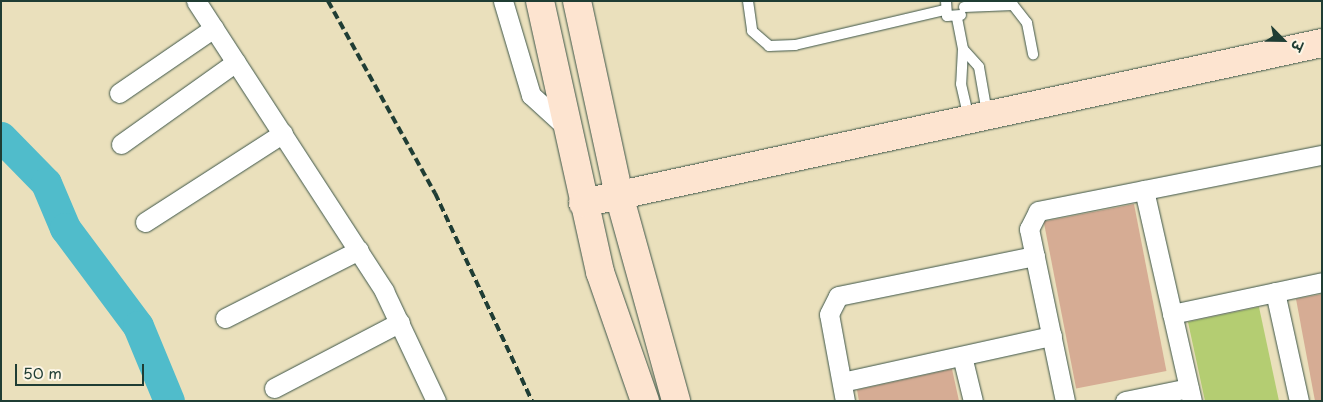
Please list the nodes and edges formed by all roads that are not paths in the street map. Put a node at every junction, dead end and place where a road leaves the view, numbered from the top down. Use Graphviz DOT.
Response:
graph roads {
  1 [pos="196,1"];
  2 [pos="503,1"];
  3 [pos="540,1"];
  4 [pos="577,1"];
  5 [pos="748,1"];
  6 [pos="963,4"];
  7 [pos="945,6"];
  8 [pos="956,18"];
  9 [pos="214,28"];
  10 [pos="1322,43"];
  11 [pos="963,49"];
  12 [pos="1033,54"];
  13 [pos="236,62"];
  14 [pos="119,93"];
  15 [pos="979,118"];
  16 [pos="567,128"];
  17 [pos="283,133"];
  18 [pos="121,144"];
  19 [pos="1322,155"];
  20 [pos="1144,190"];
  21 [pos="619,195"];
  22 [pos="583,203"];
  23 [pos="145,222"];
  24 [pos="359,250"];
  25 [pos="1035,256"];
  26 [pos="1322,282"];
  27 [pos="1275,292"];
  28 [pos="1172,314"];
  29 [pos="226,318"];
  30 [pos="400,322"];
  31 [pos="1052,336"];
  32 [pos="962,356"];
  33 [pos="842,382"];
  34 [pos="274,388"];
  35 [pos="1191,394"];
  36 [pos="436,401"];
  37 [pos="644,401"];
  38 [pos="676,401"];
  39 [pos="846,401"];
  40 [pos="973,401"];
  41 [pos="1065,401"];
  42 [pos="1124,401"];
  43 [pos="1299,401"];
  1 -- 9 [label="street"];
  2 -- 16 [label="street"];
  3 -- 16 [label="main road"];
  4 -- 21 [label="main road"];
  5 -- 7 [label="lane"];
  6 -- 8 [label="lane"];
  6 -- 12 [label="lane"];
  7 -- 8 [label="lane"];
  8 -- 11 [label="lane"];
  9 -- 13 [label="street"];
  9 -- 14 [label="street"];
  10 -- 15 [label="main road"];
  11 -- 15 [label="lane"];
  11 -- 15 [label="lane"];
  13 -- 17 [label="street"];
  13 -- 18 [label="street"];
  15 -- 21 [label="main road"];
  16 -- 22 [label="main road"];
  17 -- 23 [label="street"];
  17 -- 24 [label="street"];
  19 -- 20 [label="street"];
  20 -- 25 [label="street"];
  20 -- 28 [label="street"];
  21 -- 22 [label="main road"];
  21 -- 38 [label="main road"];
  22 -- 37 [label="main road"];
  24 -- 29 [label="street"];
  24 -- 30 [label="street"];
  25 -- 31 [label="street"];
  25 -- 33 [label="street"];
  26 -- 27 [label="street"];
  27 -- 28 [label="street"];
  27 -- 43 [label="street"];
  28 -- 35 [label="street"];
  30 -- 34 [label="street"];
  30 -- 36 [label="street"];
  31 -- 32 [label="street"];
  31 -- 41 [label="street"];
  32 -- 33 [label="street"];
  32 -- 40 [label="street"];
  33 -- 39 [label="street"];
  35 -- 42 [label="street"];
}
